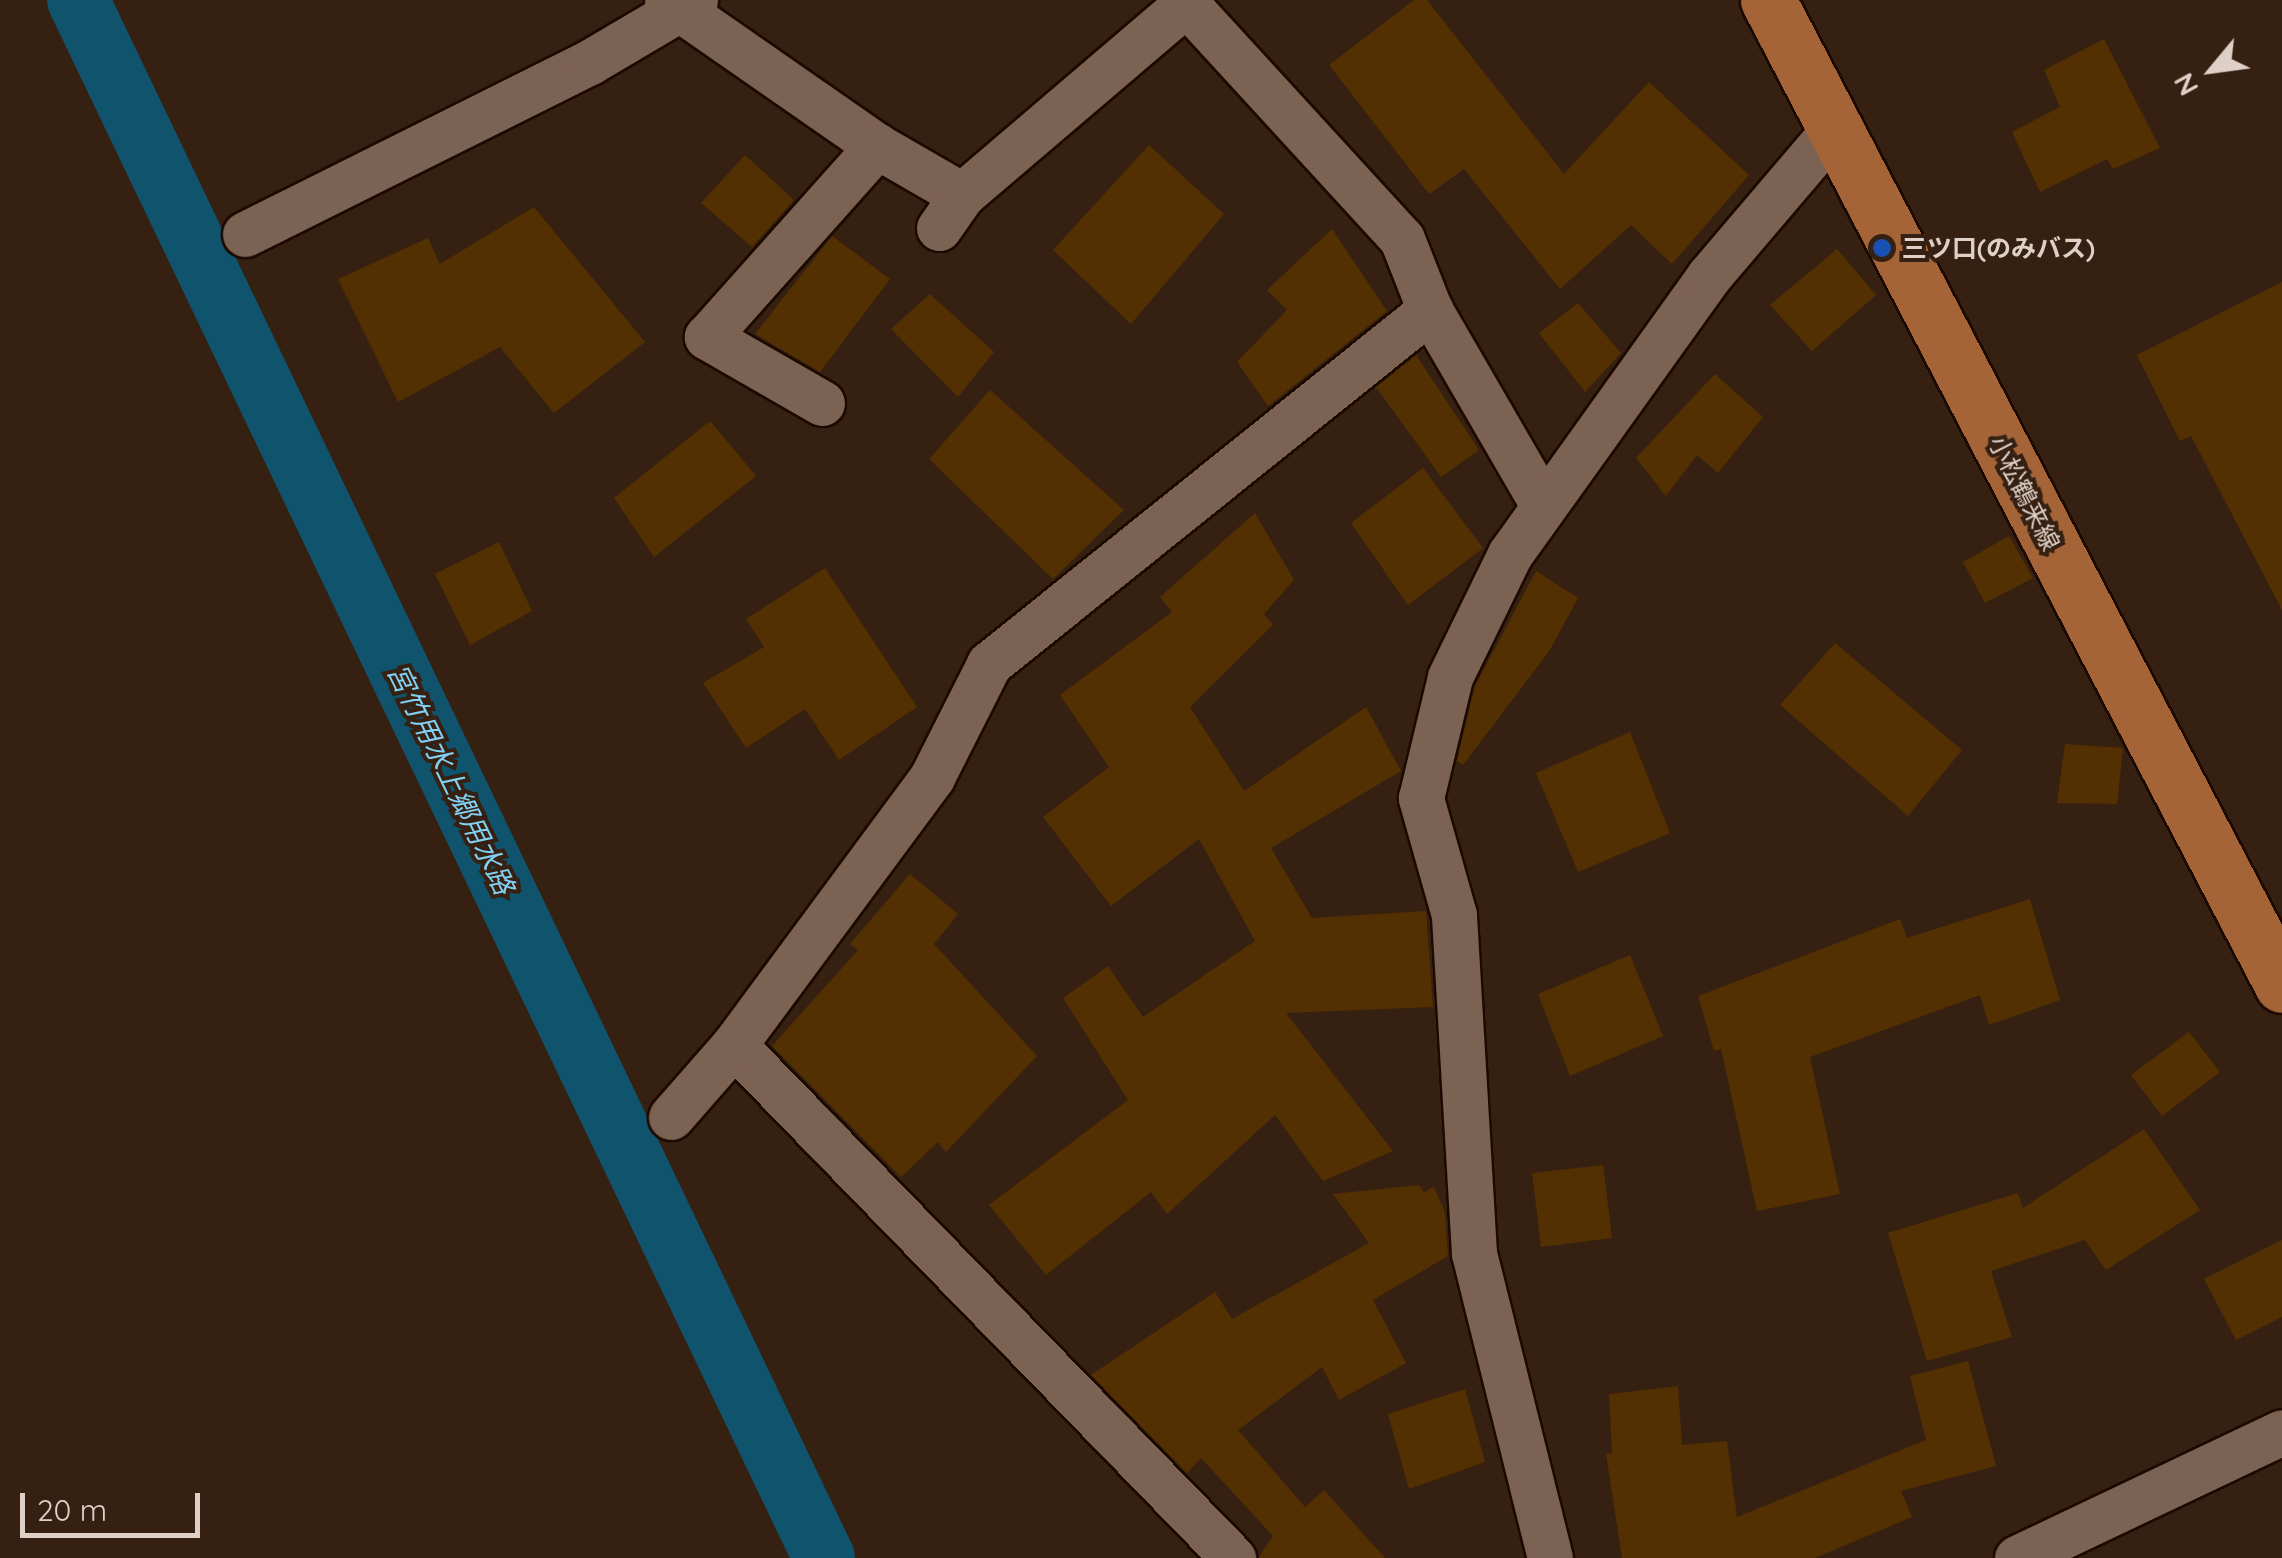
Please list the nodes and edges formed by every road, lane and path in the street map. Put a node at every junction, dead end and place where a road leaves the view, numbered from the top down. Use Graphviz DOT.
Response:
graph roads {
  1 [pos="1768,0"];
  2 [pos="1185,2"];
  3 [pos="680,4"];
  4 [pos="1836,128"];
  5 [pos="877,146"];
  6 [pos="244,234"];
  7 [pos="1430,310"];
  8 [pos="822,403"];
  9 [pos="1542,503"];
  10 [pos="2282,985"];
  11 [pos="734,1045"];
  12 [pos="670,1117"];
  13 [pos="2282,1432"];
  14 [pos="1233,1558"];
  15 [pos="1550,1558"];
  16 [pos="2016,1558"];
  1 -- 4 [label="main road, 小松鶴来線"];
  2 -- 5 [label="street"];
  2 -- 7 [label="street"];
  3 -- 5 [label="street"];
  3 -- 6 [label="street"];
  4 -- 9 [label="street"];
  4 -- 10 [label="main road, 小松鶴来線"];
  5 -- 8 [label="street"];
  7 -- 9 [label="street"];
  7 -- 11 [label="street"];
  9 -- 15 [label="street"];
  11 -- 12 [label="street"];
  11 -- 14 [label="street"];
  13 -- 16 [label="street"];
}
